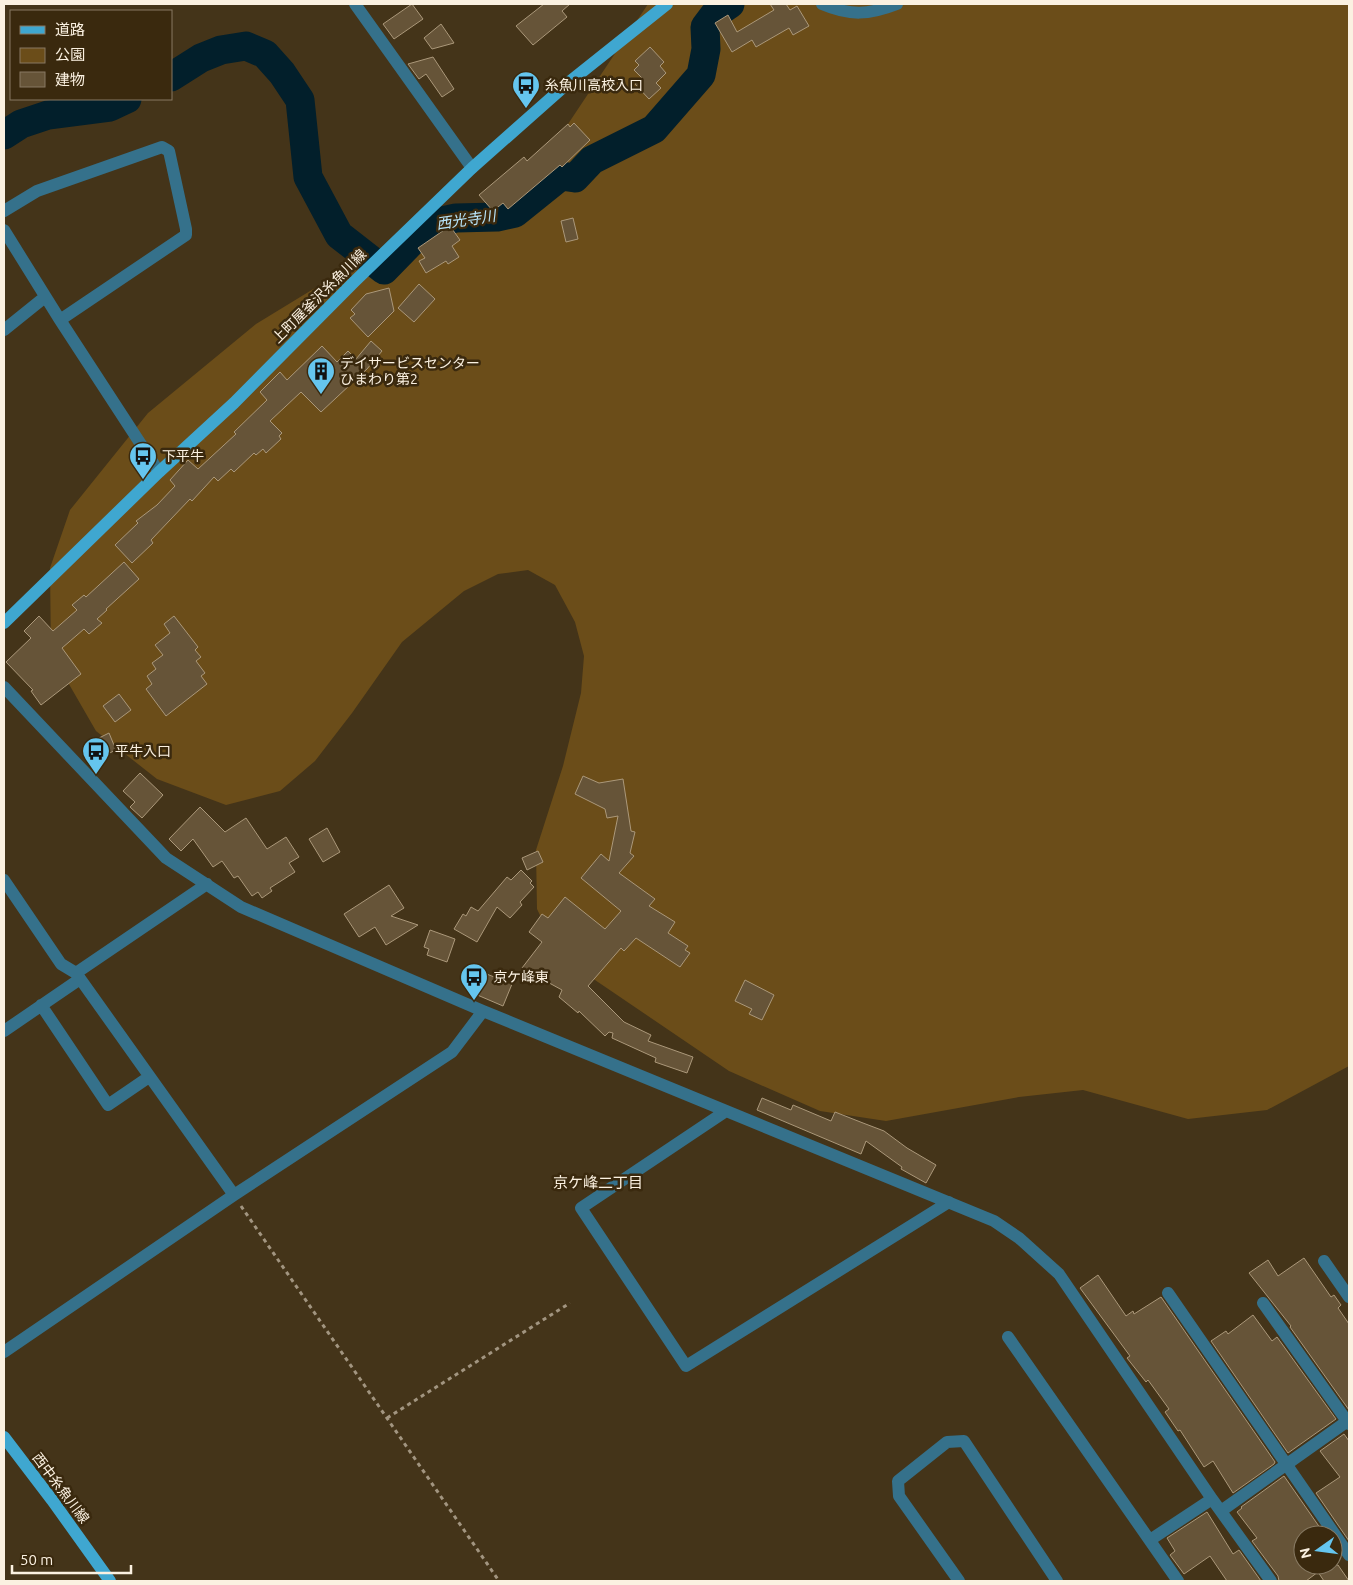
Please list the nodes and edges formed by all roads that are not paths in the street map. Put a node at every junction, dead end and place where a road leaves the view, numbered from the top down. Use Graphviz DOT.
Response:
graph roads {
  1 [pos="355,4"];
  2 [pos="666,4"];
  3 [pos="822,4"];
  4 [pos="898,4"];
  5 [pos="472,168"];
  6 [pos="4,211"];
  7 [pos="4,230"];
  8 [pos="45,297"];
  9 [pos="60,320"];
  10 [pos="4,330"];
  11 [pos="159,472"];
  12 [pos="5,620"];
  13 [pos="4,687"];
  14 [pos="4,880"];
  15 [pos="207,884"];
  16 [pos="78,976"];
  17 [pos="41,1006"];
  18 [pos="483,1011"];
  19 [pos="4,1031"];
  20 [pos="149,1076"];
  21 [pos="726,1110"];
  22 [pos="234,1195"];
  23 [pos="949,1202"];
  24 [pos="1324,1261"];
  25 [pos="1168,1293"];
  26 [pos="1349,1297"];
  27 [pos="1263,1303"];
  28 [pos="1008,1337"];
  29 [pos="4,1352"];
  30 [pos="1349,1422"];
  31 [pos="4,1438"];
  32 [pos="1286,1465"];
  33 [pos="1212,1499"];
  34 [pos="1221,1511"];
  35 [pos="1150,1540"];
  36 [pos="1349,1555"];
  37 [pos="110,1581"];
  38 [pos="959,1581"];
  39 [pos="1058,1581"];
  40 [pos="1178,1581"];
  41 [pos="1271,1581"];
  1 -- 5 [label="street"];
  2 -- 5 [label="main road, 上町屋釜沢糸魚川線"];
  3 -- 4 [label="street"];
  5 -- 11 [label="main road, 上町屋釜沢糸魚川線"];
  6 -- 9 [label="street"];
  7 -- 8 [label="street"];
  8 -- 9 [label="street"];
  8 -- 10 [label="street"];
  9 -- 11 [label="street"];
  11 -- 12 [label="main road, 上町屋釜沢糸魚川線"];
  13 -- 15 [label="street"];
  14 -- 16 [label="street"];
  15 -- 16 [label="street"];
  15 -- 18 [label="street"];
  16 -- 17 [label="street"];
  16 -- 20 [label="street"];
  17 -- 19 [label="street"];
  17 -- 20 [label="street"];
  18 -- 21 [label="street"];
  18 -- 22 [label="street"];
  20 -- 22 [label="street"];
  21 -- 23 [label="street"];
  21 -- 23 [label="street"];
  22 -- 29 [label="street"];
  23 -- 33 [label="street"];
  24 -- 26 [label="street"];
  25 -- 32 [label="street"];
  27 -- 30 [label="street"];
  28 -- 35 [label="street"];
  30 -- 32 [label="street"];
  31 -- 37 [label="main road, 西中糸魚川線"];
  32 -- 34 [label="street"];
  32 -- 36 [label="street"];
  33 -- 34 [label="street"];
  33 -- 35 [label="street"];
  34 -- 41 [label="street"];
  35 -- 40 [label="street"];
  38 -- 39 [label="street"];
}
